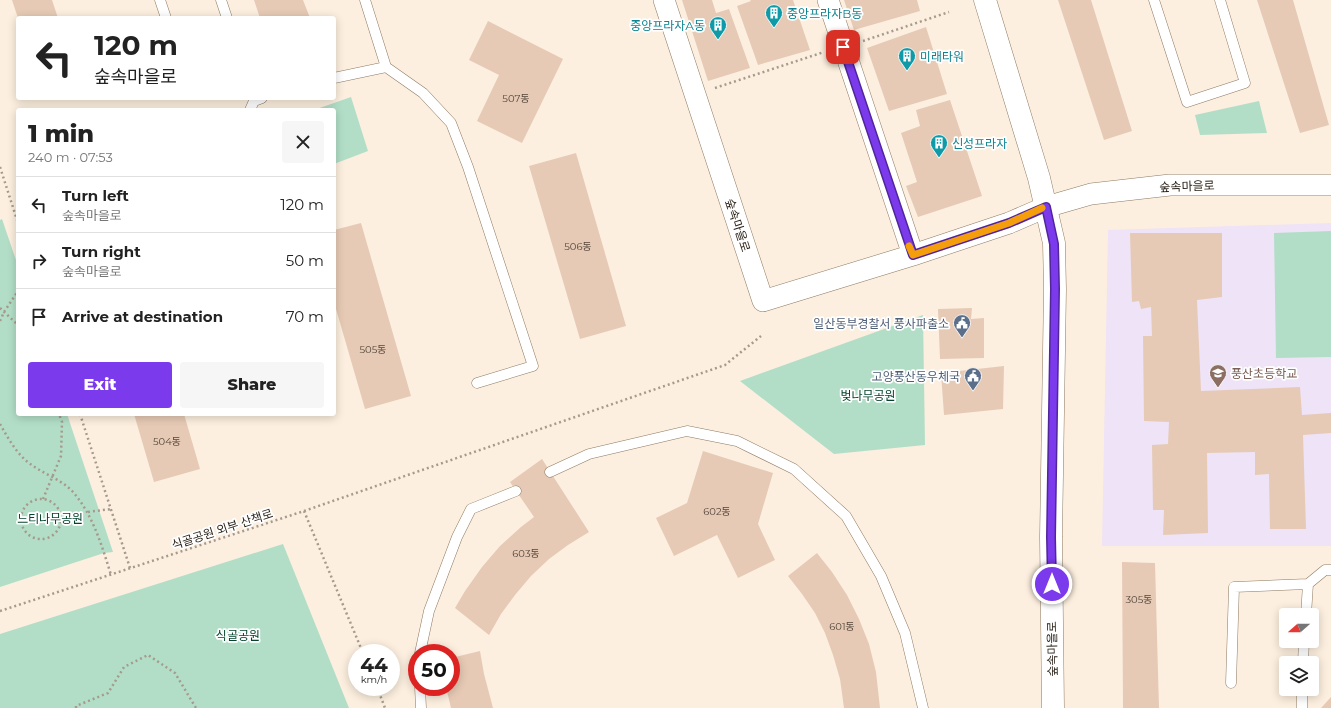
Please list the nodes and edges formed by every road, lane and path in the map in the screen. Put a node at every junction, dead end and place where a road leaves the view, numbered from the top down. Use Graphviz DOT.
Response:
graph roads {
  1 [pos="160,0"];
  2 [pos="221,0"];
  3 [pos="365,0"];
  4 [pos="664,0"];
  5 [pos="828,0"];
  6 [pos="985,0"];
  7 [pos="1154,0"];
  8 [pos="1220,0"];
  9 [pos="949,12"];
  10 [pos="165,16"];
  11 [pos="226,16"];
  12 [pos="863,41"];
  13 [pos="827,51"];
  14 [pos="386,67"];
  15 [pos="336,78"];
  16 [pos="715,88"];
  17 [pos="0,167"];
  18 [pos="1331,185"];
  19 [pos="1046,207"];
  20 [pos="16,217"];
  21 [pos="913,255"];
  22 [pos="16,293"];
  23 [pos="0,308"];
  24 [pos="4,312"];
  25 [pos="0,321"];
  26 [pos="16,322"];
  27 [pos="761,336"];
  28 [pos="477,383"];
  29 [pos="60,416"];
  30 [pos="81,416"];
  31 [pos="0,424"];
  32 [pos="550,472"];
  33 [pos="52,476"];
  34 [pos="516,490"];
  35 [pos="43,499"];
  36 [pos="111,509"];
  37 [pos="304,511"];
  38 [pos="88,512"];
  39 [pos="130,568"];
  40 [pos="1331,570"];
  41 [pos="111,575"];
  42 [pos="1308,584"];
  43 [pos="1306,608"];
  44 [pos="0,611"];
  45 [pos="359,644"];
  46 [pos="422,644"];
  47 [pos="1231,682"];
  48 [pos="380,696"];
  49 [pos="421,696"];
  50 [pos="1302,696"];
  51 [pos="76,708"];
  52 [pos="196,708"];
  53 [pos="385,708"];
  54 [pos="422,708"];
  55 [pos="923,708"];
  56 [pos="1053,708"];
  57 [pos="1302,708"];
  1 -- 10 [label="lane"];
  2 -- 11 [label="lane"];
  3 -- 14 [label="lane"];
  4 -- 21 [label="street, 숲속마을로"];
  5 -- 21 [label="street"];
  6 -- 19 [label="main road, 숲속마을로"];
  7 -- 8 [label="lane"];
  9 -- 12 [label="path"];
  13 -- 16 [label="path"];
  14 -- 15 [label="lane"];
  14 -- 28 [label="lane"];
  17 -- 20 [label="path"];
  18 -- 19 [label="street, 숲속마을로"];
  19 -- 21 [label="street, 숲속마을로"];
  19 -- 56 [label="main road, 숲속마을로"];
  22 -- 24 [label="path"];
  23 -- 24 [label="path"];
  24 -- 25 [label="path"];
  24 -- 26 [label="path"];
  27 -- 37 [label="path, 식골공원 외부 산책로"];
  29 -- 33 [label="path"];
  30 -- 36 [label="path"];
  31 -- 33 [label="path"];
  32 -- 55 [label="lane"];
  33 -- 35 [label="path"];
  33 -- 38 [label="path"];
  34 -- 46 [label="lane"];
  35 -- 35 [label="path"];
  36 -- 38 [label="path"];
  36 -- 39 [label="path"];
  37 -- 39 [label="path, 식골공원 외부 산책로"];
  37 -- 45 [label="path"];
  38 -- 41 [label="path"];
  39 -- 41 [label="path, 식골공원 외부 산책로"];
  40 -- 42 [label="lane"];
  41 -- 44 [label="path, 식골공원 외부 산책로"];
  42 -- 43 [label="lane"];
  42 -- 47 [label="lane"];
  48 -- 53 [label="path"];
  49 -- 54 [label="lane"];
  50 -- 57 [label="lane"];
  51 -- 52 [label="path"];
}
